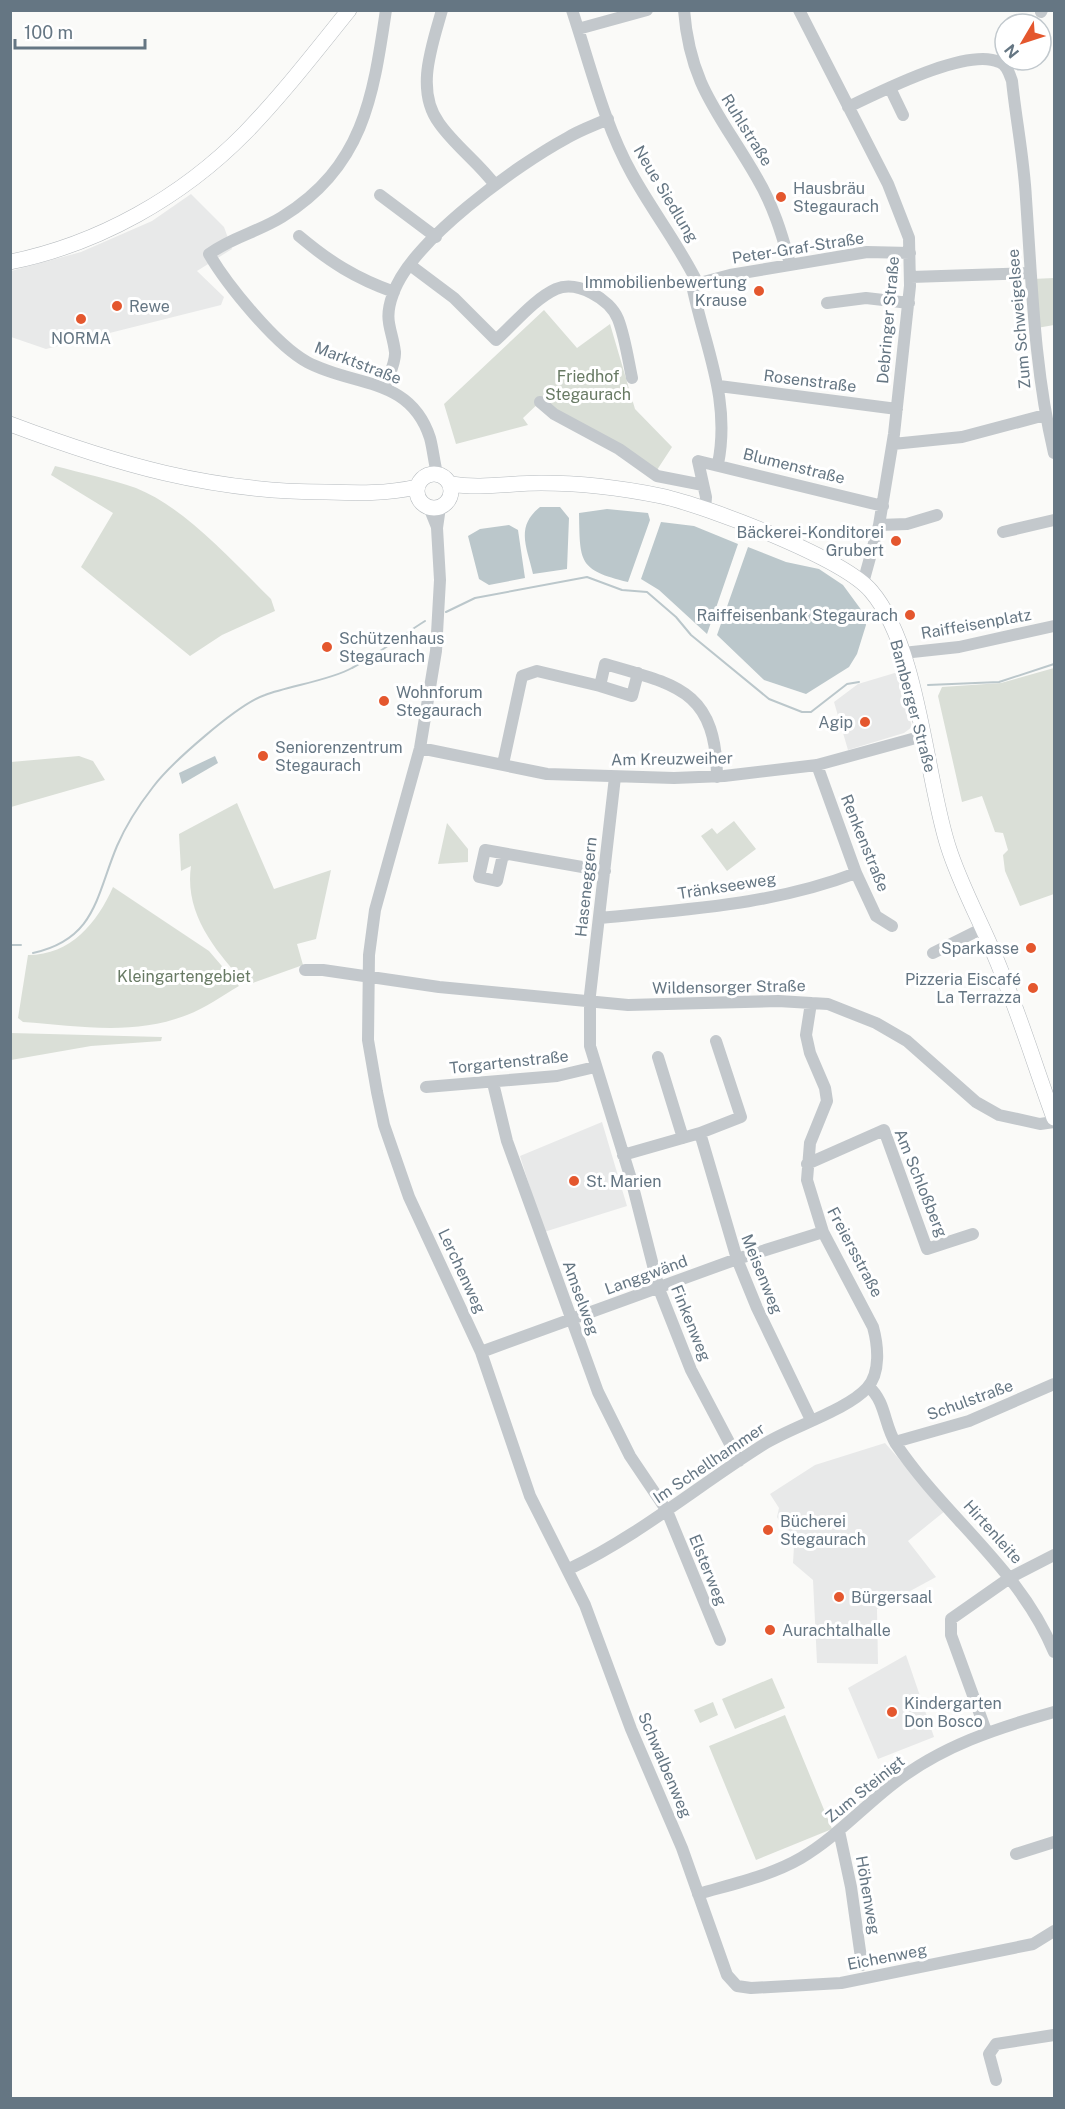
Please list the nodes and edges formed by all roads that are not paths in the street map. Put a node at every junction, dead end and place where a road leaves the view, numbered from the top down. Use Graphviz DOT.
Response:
graph roads {
  1 [pos="349,10"];
  2 [pos="386,10"];
  3 [pos="442,10"];
  4 [pos="572,10"];
  5 [pos="647,10"];
  6 [pos="684,10"];
  7 [pos="799,10"];
  8 [pos="578,29"];
  9 [pos="890,88"];
  10 [pos="848,107"];
  11 [pos="903,116"];
  12 [pos="608,119"];
  13 [pos="495,186"];
  14 [pos="380,195"];
  15 [pos="299,236"];
  16 [pos="436,237"];
  17 [pos="910,253"];
  18 [pos="10,262"];
  19 [pos="790,264"];
  20 [pos="410,265"];
  21 [pos="1030,273"];
  22 [pos="911,277"];
  23 [pos="695,285"];
  24 [pos="394,292"];
  25 [pos="827,303"];
  26 [pos="909,303"];
  27 [pos="632,378"];
  28 [pos="719,386"];
  29 [pos="385,387"];
  30 [pos="540,402"];
  31 [pos="897,409"];
  32 [pos="1045,415"];
  33 [pos="10,418"];
  34 [pos="10,424"];
  35 [pos="33,432"];
  36 [pos="893,444"];
  37 [pos="1054,453"];
  38 [pos="718,464"];
  39 [pos="432,474"];
  40 [pos="703,485"];
  41 [pos="451,490"];
  42 [pos="426,500"];
  43 [pos="883,506"];
  44 [pos="705,510"];
  45 [pos="938,515"];
  46 [pos="1054,520"];
  47 [pos="879,525"];
  48 [pos="1003,532"];
  49 [pos="863,583"];
  50 [pos="1054,626"];
  51 [pos="903,653"];
  52 [pos="638,674"];
  53 [pos="600,686"];
  54 [pos="923,736"];
  55 [pos="420,748"];
  56 [pos="503,764"];
  57 [pos="817,765"];
  58 [pos="615,777"];
  59 [pos="717,777"];
  60 [pos="503,855"];
  61 [pos="605,871"];
  62 [pos="856,873"];
  63 [pos="600,918"];
  64 [pos="892,926"];
  65 [pos="983,928"];
  66 [pos="933,953"];
  67 [pos="305,970"];
  68 [pos="368,977"];
  69 [pos="590,1001"];
  70 [pos="811,1003"];
  71 [pos="716,1041"];
  72 [pos="658,1057"];
  73 [pos="595,1067"];
  74 [pos="493,1083"];
  75 [pos="426,1087"];
  76 [pos="1054,1120"];
  77 [pos="700,1133"];
  78 [pos="683,1138"];
  79 [pos="623,1155"];
  80 [pos="807,1164"];
  81 [pos="823,1232"];
  82 [pos="973,1234"];
  83 [pos="737,1258"];
  84 [pos="659,1289"];
  85 [pos="570,1318"];
  86 [pos="481,1352"];
  87 [pos="1054,1384"];
  88 [pos="868,1387"];
  89 [pos="811,1420"];
  90 [pos="895,1442"];
  91 [pos="739,1461"];
  92 [pos="667,1511"];
  93 [pos="1054,1555"];
  94 [pos="569,1569"];
  95 [pos="1011,1577"];
  96 [pos="720,1640"];
  97 [pos="1054,1652"];
  98 [pos="1054,1712"];
  99 [pos="986,1731"];
  100 [pos="838,1831"];
  101 [pos="1054,1842"];
  102 [pos="1016,1854"];
  103 [pos="698,1894"];
  104 [pos="1054,1932"];
  105 [pos="862,1965"];
  106 [pos="727,1975"];
  107 [pos="1054,2035"];
  108 [pos="996,2080"];
  1 -- 18 [label="main road"];
  2 -- 29 [label="street, Marktstraße"];
  3 -- 13 [label="street"];
  4 -- 8 [label="street, Neue Siedlung"];
  5 -- 8 [label="street"];
  6 -- 19 [label="street, Ruhlstraße"];
  7 -- 10 [label="street, Debringer Straße"];
  8 -- 12 [label="street, Neue Siedlung"];
  9 -- 10 [label="street"];
  9 -- 11 [label="street"];
  9 -- 21 [label="street, Zum Schweigelsee"];
  10 -- 17 [label="street, Debringer Straße"];
  12 -- 13 [label="street"];
  12 -- 23 [label="street, Neue Siedlung"];
  13 -- 16 [label="street"];
  14 -- 16 [label="street"];
  15 -- 24 [label="street"];
  16 -- 20 [label="street"];
  17 -- 19 [label="street, Peter-Graf-Straße"];
  17 -- 22 [label="street, Debringer Straße"];
  19 -- 23 [label="street, Peter-Graf-Straße"];
  20 -- 24 [label="street"];
  20 -- 27 [label="street"];
  21 -- 22 [label="street"];
  21 -- 32 [label="street, Zum Schweigelsee"];
  22 -- 26 [label="street, Debringer Straße"];
  23 -- 28 [label="street, Neue Siedlung"];
  24 -- 29 [label="street"];
  25 -- 26 [label="street"];
  26 -- 31 [label="street, Debringer Straße"];
  28 -- 31 [label="street, Rosenstraße"];
  28 -- 38 [label="street, Neue Siedlung"];
  29 -- 39 [label="street, Marktstraße"];
  30 -- 40 [label="street"];
  31 -- 36 [label="street, Debringer Straße"];
  32 -- 36 [label="street"];
  32 -- 37 [label="street"];
  33 -- 35 [label="main road"];
  34 -- 35 [label="main road"];
  35 -- 42 [label="main road"];
  36 -- 43 [label="street, Debringer Straße"];
  38 -- 40 [label="street, Blumenstraße"];
  38 -- 43 [label="street, Blumenstraße"];
  39 -- 41 [label="main road"];
  39 -- 42 [label="main road"];
  40 -- 44 [label="street"];
  41 -- 42 [label="main road"];
  41 -- 44 [label="main road, Bamberger Straße"];
  42 -- 55 [label="street, Lerchenweg"];
  43 -- 47 [label="street, Debringer Straße"];
  44 -- 49 [label="main road, Bamberger Straße"];
  45 -- 47 [label="street"];
  46 -- 48 [label="street"];
  47 -- 49 [label="street, Debringer Straße"];
  49 -- 51 [label="main road, Bamberger Straße"];
  50 -- 51 [label="street, Raiffeisenplatz"];
  51 -- 54 [label="main road, Bamberger Straße"];
  52 -- 53 [label="street"];
  52 -- 53 [label="street"];
  52 -- 59 [label="street"];
  53 -- 56 [label="street"];
  54 -- 57 [label="street, Am Kreuzweiher"];
  54 -- 65 [label="main road, Bamberger Straße"];
  55 -- 56 [label="street, Am Kreuzweiher"];
  55 -- 68 [label="street, Lerchenweg"];
  56 -- 58 [label="street, Am Kreuzweiher"];
  57 -- 59 [label="street, Am Kreuzweiher"];
  57 -- 62 [label="street, Renkenstraße"];
  58 -- 59 [label="street, Am Kreuzweiher"];
  58 -- 61 [label="street, Haseneggern"];
  60 -- 61 [label="street"];
  61 -- 63 [label="street, Haseneggern"];
  62 -- 63 [label="street, Tränkseeweg"];
  62 -- 64 [label="street, Renkenstraße"];
  63 -- 69 [label="street, Haseneggern"];
  65 -- 66 [label="street"];
  65 -- 76 [label="main road, Bamberger Straße"];
  67 -- 68 [label="street"];
  68 -- 69 [label="street, Wildensorger Straße"];
  68 -- 86 [label="street, Lerchenweg"];
  69 -- 70 [label="street, Wildensorger Straße"];
  69 -- 73 [label="street, Haseneggern"];
  70 -- 76 [label="street, Wildensorger Straße"];
  70 -- 80 [label="street, Freiersstraße"];
  71 -- 77 [label="street"];
  72 -- 78 [label="street"];
  73 -- 74 [label="street, Torgartenstraße"];
  73 -- 79 [label="street, Finkenweg"];
  74 -- 75 [label="street, Torgartenstraße"];
  74 -- 85 [label="street, Amselweg"];
  77 -- 78 [label="street"];
  77 -- 83 [label="street, Meisenweg"];
  78 -- 79 [label="street"];
  79 -- 84 [label="street, Finkenweg"];
  80 -- 81 [label="street, Freiersstraße"];
  80 -- 82 [label="street, Am Schloßberg"];
  81 -- 83 [label="street, Langgwänd"];
  81 -- 88 [label="street, Freiersstraße"];
  83 -- 84 [label="street, Langgwänd"];
  83 -- 89 [label="street, Meisenweg"];
  84 -- 85 [label="street, Langgwänd"];
  84 -- 91 [label="street, Finkenweg"];
  85 -- 86 [label="street, Langgwänd"];
  85 -- 92 [label="street, Amselweg"];
  86 -- 94 [label="street, Lerchenweg"];
  87 -- 90 [label="street, Schulstraße"];
  88 -- 89 [label="street, Im Schellhammer"];
  88 -- 90 [label="street"];
  89 -- 91 [label="street, Im Schellhammer"];
  90 -- 95 [label="street, Hirtenleite"];
  91 -- 92 [label="street, Im Schellhammer"];
  92 -- 94 [label="street, Im Schellhammer"];
  92 -- 96 [label="street, Elsterweg"];
  93 -- 95 [label="street"];
  94 -- 103 [label="street, Schwalbenweg"];
  95 -- 97 [label="street, Hirtenleite"];
  95 -- 99 [label="street"];
  98 -- 99 [label="street, Zum Steinigt"];
  99 -- 100 [label="street, Zum Steinigt"];
  100 -- 103 [label="street, Zum Steinigt"];
  100 -- 105 [label="street, Höhenweg"];
  101 -- 102 [label="street"];
  103 -- 106 [label="street, Schwalbenweg"];
  104 -- 106 [label="street, Eichenweg"];
  107 -- 108 [label="street"];
}
